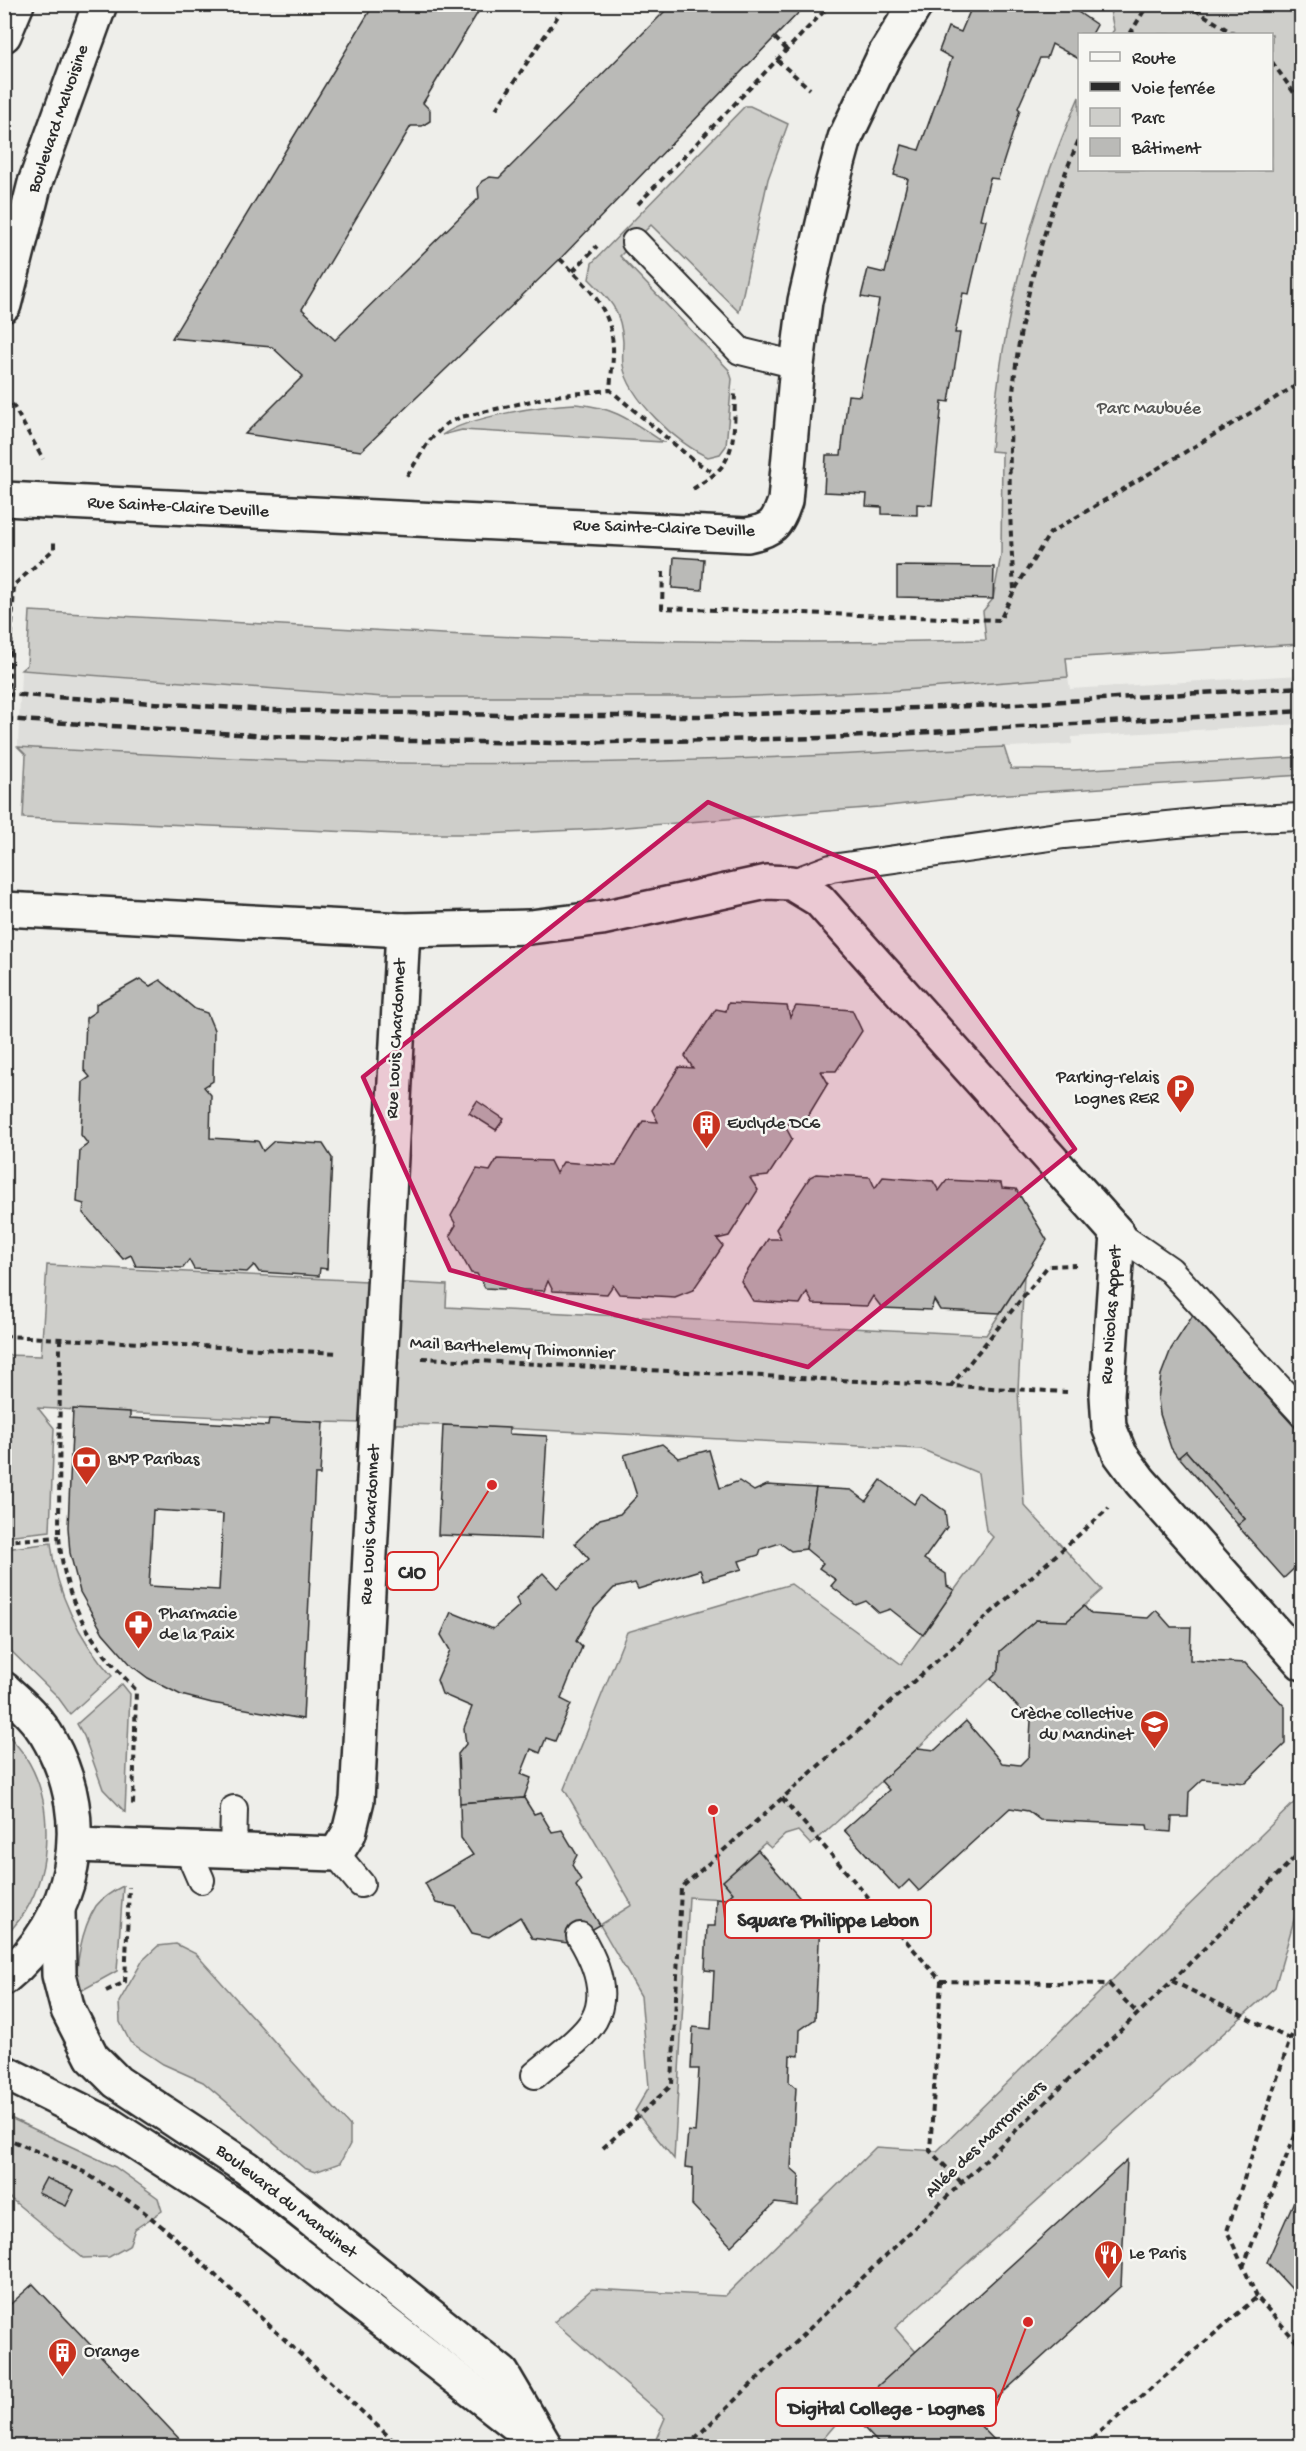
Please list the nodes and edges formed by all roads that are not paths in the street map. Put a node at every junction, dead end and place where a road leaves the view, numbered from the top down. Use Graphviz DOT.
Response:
graph roads {
  1 [pos="16,4"];
  2 [pos="100,4"];
  3 [pos="916,4"];
  4 [pos="4,35"];
  5 [pos="635,242"];
  6 [pos="4,305"];
  7 [pos="796,365"];
  8 [pos="4,499"];
  9 [pos="1302,817"];
  10 [pos="791,883"];
  11 [pos="4,909"];
  12 [pos="403,930"];
  13 [pos="1117,1249"];
  14 [pos="1302,1413"];
  15 [pos="1302,1663"];
  16 [pos="4,1689"];
  17 [pos="234,1809"];
  18 [pos="75,1845"];
  19 [pos="187,1848"];
  20 [pos="233,1851"];
  21 [pos="336,1854"];
  22 [pos="201,1880"];
  23 [pos="361,1884"];
  24 [pos="58,1911"];
  25 [pos="580,1936"];
  26 [pos="4,1978"];
  27 [pos="4,2073"];
  28 [pos="535,2075"];
  29 [pos="544,2446"];
  1 -- 4 [label="street"];
  2 -- 6 [label="street, Boulevard Malvoisine"];
  3 -- 7 [label="street, Rue Sainte-Claire Deville"];
  5 -- 7 [label="lane"];
  7 -- 8 [label="street, Rue Sainte-Claire Deville"];
  9 -- 10 [label="lane"];
  10 -- 12 [label="street"];
  10 -- 13 [label="street, Rue Nicolas Appert"];
  11 -- 12 [label="street"];
  12 -- 21 [label="street, Rue Louis Chardonnet"];
  13 -- 14 [label="lane"];
  13 -- 15 [label="street, Rue Nicolas Appert"];
  16 -- 18 [label="street"];
  17 -- 20 [label="lane"];
  18 -- 19 [label="street"];
  18 -- 24 [label="street"];
  19 -- 20 [label="street"];
  19 -- 22 [label="lane"];
  20 -- 21 [label="street"];
  21 -- 23 [label="lane"];
  24 -- 26 [label="street"];
  24 -- 29 [label="street, Boulevard du Mandinet"];
  25 -- 28 [label="lane"];
  27 -- 29 [label="street, Boulevard du Mandinet"];
}
